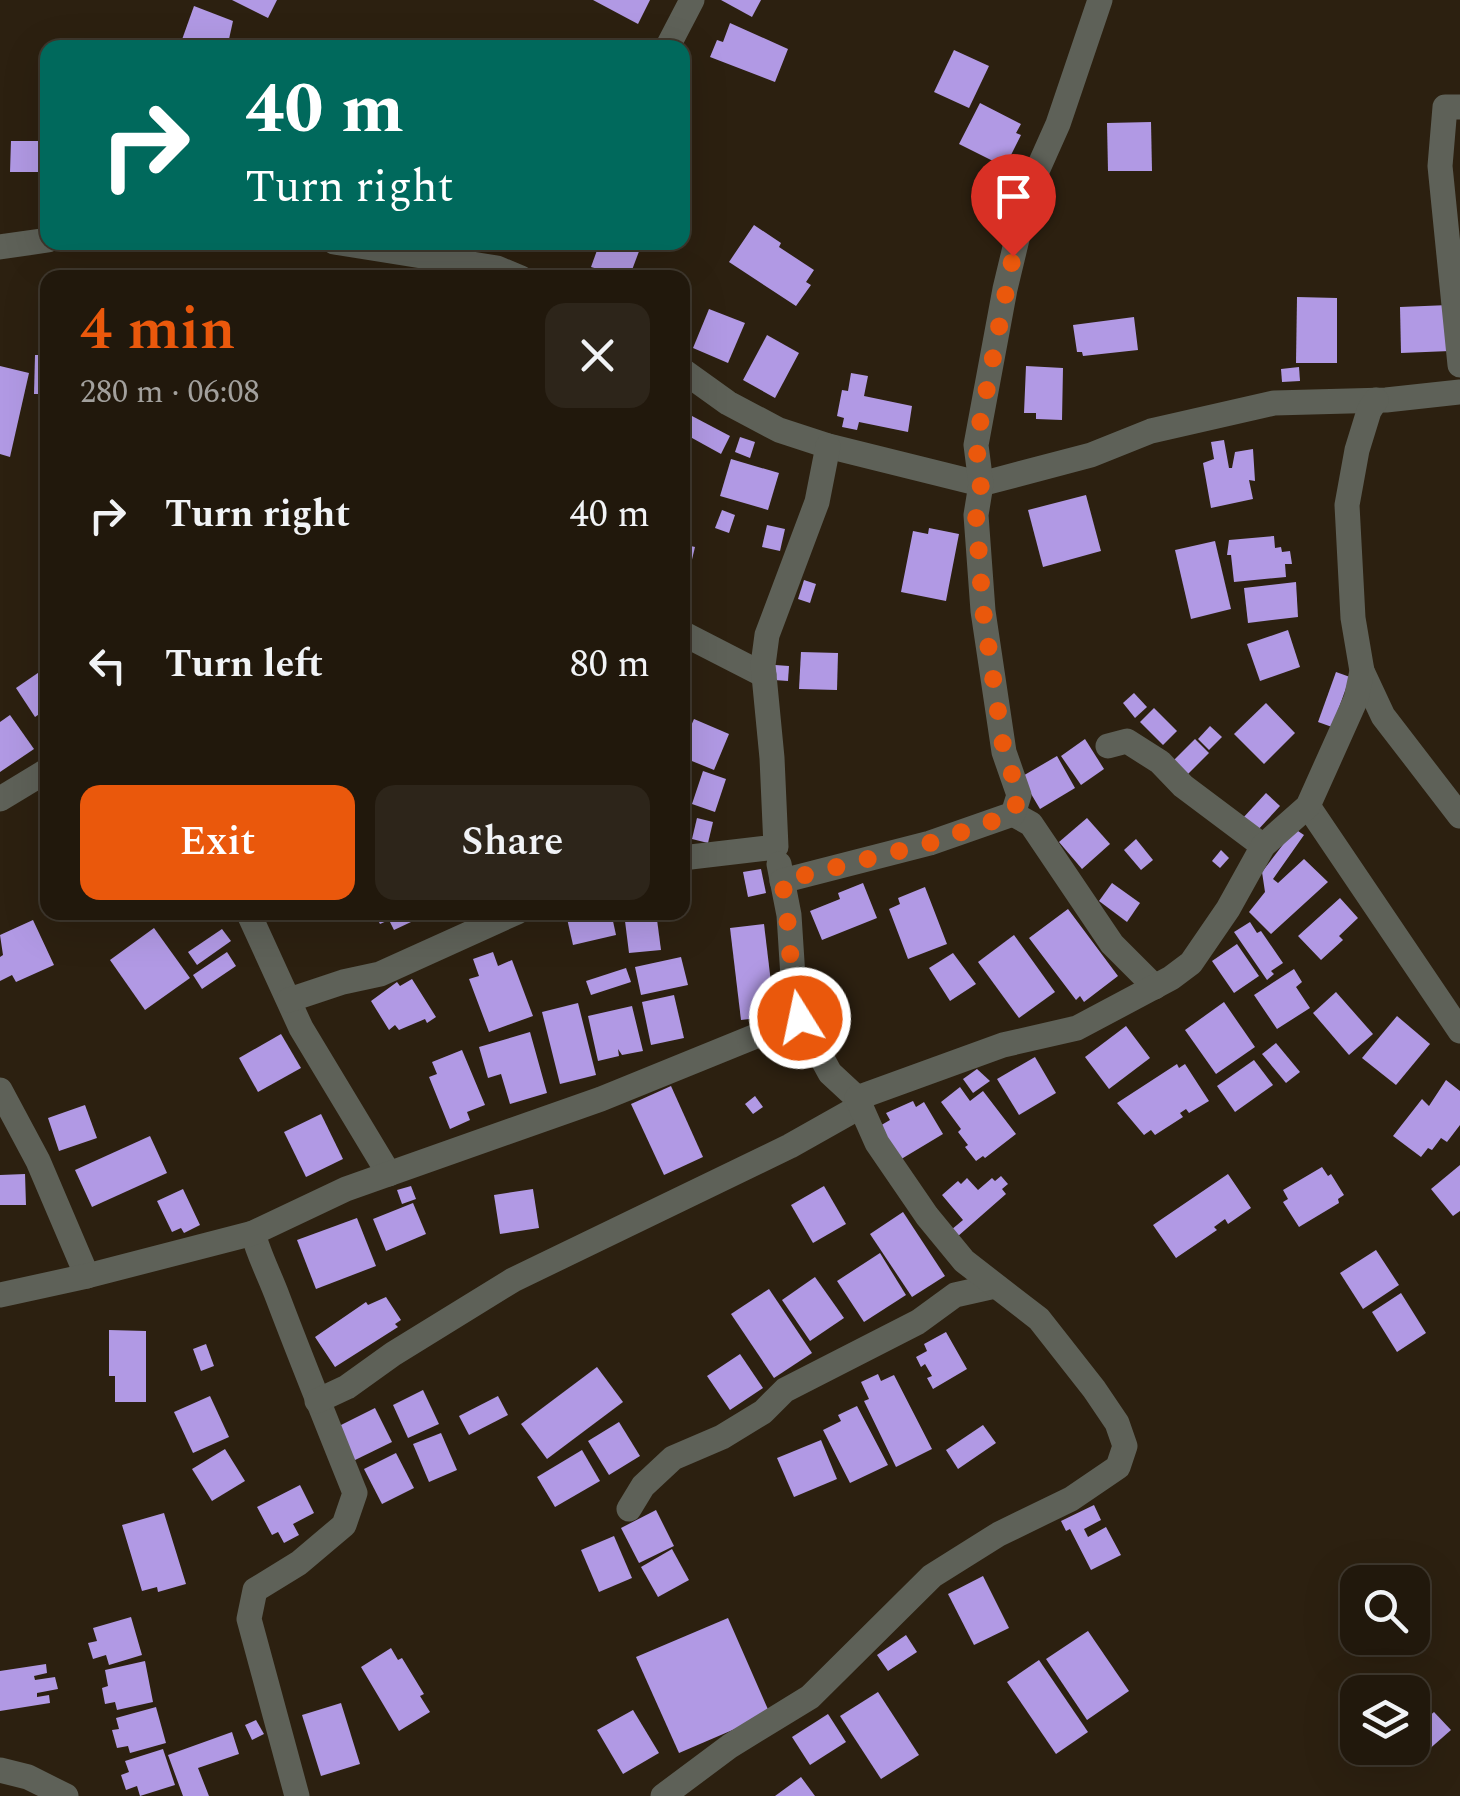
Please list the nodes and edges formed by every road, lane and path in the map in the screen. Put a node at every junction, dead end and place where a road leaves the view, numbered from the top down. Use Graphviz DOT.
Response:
graph roads {
  1 [pos="692,0"];
  2 [pos="1100,0"];
  3 [pos="671,40"];
  4 [pos="1460,107"];
  5 [pos="40,241"];
  6 [pos="0,246"];
  7 [pos="376,250"];
  8 [pos="482,270"];
  9 [pos="1460,365"];
  10 [pos="690,376"];
  11 [pos="1460,392"];
  12 [pos="1376,400"];
  13 [pos="828,446"];
  14 [pos="981,484"];
  15 [pos="690,636"];
  16 [pos="1362,671"];
  17 [pos="764,675"];
  18 [pos="1108,746"];
  19 [pos="40,775"];
  20 [pos="0,799"];
  21 [pos="1308,806"];
  22 [pos="1013,814"];
  23 [pos="1460,816"];
  24 [pos="1262,846"];
  25 [pos="776,847"];
  26 [pos="690,857"];
  27 [pos="782,881"];
  28 [pos="252,920"];
  29 [pos="499,920"];
  30 [pos="1156,987"];
  31 [pos="289,1000"];
  32 [pos="800,1018"];
  33 [pos="1460,1031"];
  34 [pos="0,1090"];
  35 [pos="860,1102"];
  36 [pos="389,1174"];
  37 [pos="253,1233"];
  38 [pos="88,1276"];
  39 [pos="995,1286"];
  40 [pos="0,1295"];
  41 [pos="317,1401"];
  42 [pos="630,1509"];
  43 [pos="0,1770"];
  44 [pos="66,1796"];
  45 [pos="297,1796"];
  46 [pos="662,1796"];
  1 -- 3 [label="street"];
  2 -- 14 [label="street"];
  4 -- 9 [label="street"];
  5 -- 6 [label="street"];
  7 -- 8 [label="street"];
  10 -- 13 [label="street"];
  11 -- 12 [label="street"];
  12 -- 14 [label="street"];
  12 -- 16 [label="street"];
  13 -- 14 [label="street"];
  13 -- 17 [label="street"];
  14 -- 22 [label="street"];
  15 -- 17 [label="street"];
  16 -- 21 [label="street"];
  16 -- 23 [label="street"];
  17 -- 25 [label="street"];
  18 -- 24 [label="street"];
  19 -- 20 [label="street"];
  21 -- 24 [label="street"];
  21 -- 33 [label="street"];
  22 -- 27 [label="street"];
  22 -- 30 [label="street"];
  24 -- 30 [label="street"];
  25 -- 26 [label="street"];
  25 -- 27 [label="street"];
  27 -- 32 [label="street"];
  28 -- 31 [label="street"];
  29 -- 31 [label="street"];
  30 -- 35 [label="street"];
  31 -- 36 [label="street"];
  32 -- 35 [label="street"];
  32 -- 36 [label="street"];
  34 -- 38 [label="street"];
  35 -- 39 [label="street"];
  35 -- 41 [label="street"];
  36 -- 37 [label="street"];
  37 -- 38 [label="street"];
  37 -- 41 [label="street"];
  38 -- 40 [label="street"];
  39 -- 42 [label="street"];
  39 -- 46 [label="street"];
  41 -- 45 [label="street"];
  43 -- 44 [label="street"];
}
